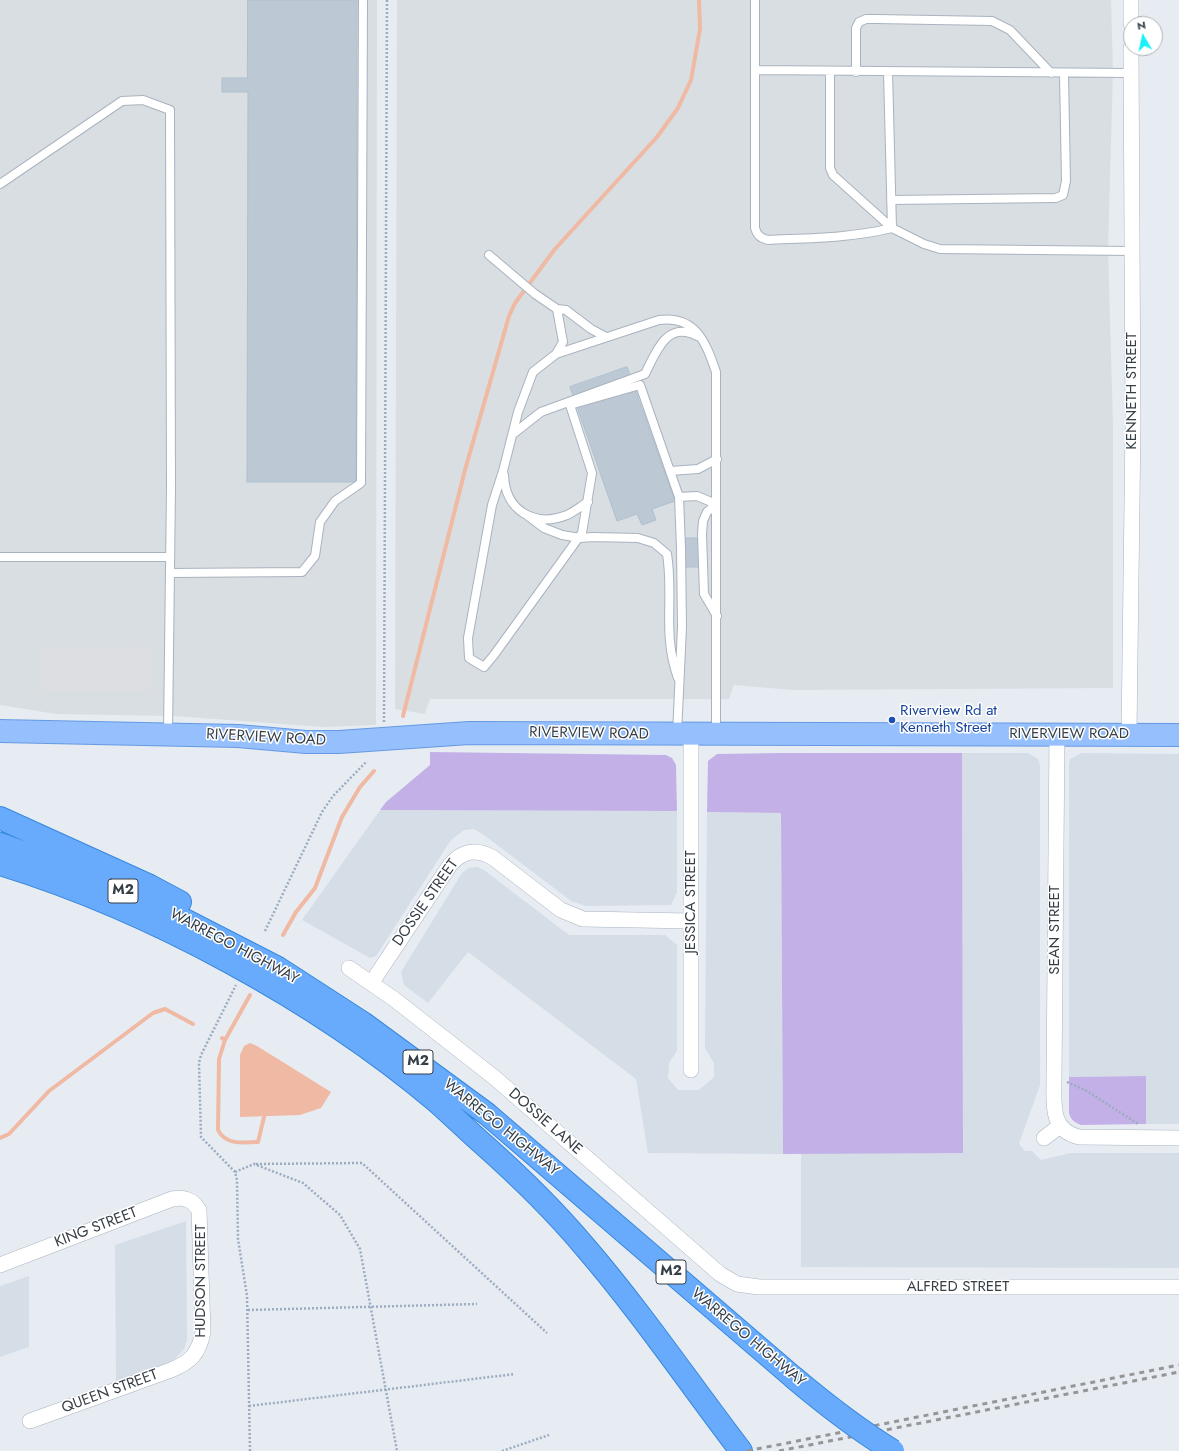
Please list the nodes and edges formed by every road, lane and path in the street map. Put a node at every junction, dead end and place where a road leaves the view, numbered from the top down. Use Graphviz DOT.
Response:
graph roads {
  1 [pos="363,0"];
  2 [pos="387,0"];
  3 [pos="755,0"];
  4 [pos="1131,0"];
  5 [pos="1131,16"];
  6 [pos="1131,56"];
  7 [pos="755,70"];
  8 [pos="830,72"];
  9 [pos="856,72"];
  10 [pos="888,72"];
  11 [pos="1051,73"];
  12 [pos="1131,73"];
  13 [pos="1064,74"];
  14 [pos="0,184"];
  15 [pos="891,200"];
  16 [pos="892,228"];
  17 [pos="1131,251"];
  18 [pos="489,255"];
  19 [pos="557,309"];
  20 [pos="606,337"];
  21 [pos="701,338"];
  22 [pos="556,354"];
  23 [pos="512,435"];
  24 [pos="717,460"];
  25 [pos="503,471"];
  26 [pos="670,471"];
  27 [pos="679,496"];
  28 [pos="588,502"];
  29 [pos="716,504"];
  30 [pos="528,516"];
  31 [pos="580,538"];
  32 [pos="0,557"];
  33 [pos="170,557"];
  34 [pos="170,573"];
  35 [pos="717,616"];
  36 [pos="678,678"];
  37 [pos="384,724"];
  38 [pos="0,731"];
  39 [pos="168,734"];
  40 [pos="684,734"];
  41 [pos="716,734"];
  42 [pos="1057,734"];
  43 [pos="1129,734"];
  44 [pos="1179,735"];
  45 [pos="367,761"];
  46 [pos="0,818"];
  47 [pos="0,844"];
  48 [pos="0,864"];
  49 [pos="691,921"];
  50 [pos="265,931"];
  51 [pos="278,968"];
  52 [pos="349,968"];
  53 [pos="239,978"];
  54 [pos="372,982"];
  55 [pos="691,1070"];
  56 [pos="1067,1082"];
  57 [pos="1060,1126"];
  58 [pos="1140,1126"];
  59 [pos="1044,1138"];
  60 [pos="1179,1138"];
  61 [pos="254,1164"];
  62 [pos="235,1172"];
  63 [pos="193,1201"];
  64 [pos="0,1265"];
  65 [pos="737,1284"];
  66 [pos="1179,1288"];
  67 [pos="477,1304"];
  68 [pos="370,1307"];
  69 [pos="248,1310"];
  70 [pos="547,1333"];
  71 [pos="190,1361"];
  72 [pos="515,1374"];
  73 [pos="386,1389"];
  74 [pos="249,1406"];
  75 [pos="30,1421"];
  76 [pos="549,1435"];
  77 [pos="250,1451"];
  78 [pos="397,1451"];
  79 [pos="502,1451"];
  80 [pos="741,1451"];
  81 [pos="893,1451"];
  1 -- 34 [label="lane"];
  2 -- 37 [label="path"];
  3 -- 7 [label="lane"];
  4 -- 5 [label="street"];
  6 -- 12 [label="street, KENNETH STREET"];
  7 -- 8 [label="lane"];
  7 -- 16 [label="lane"];
  8 -- 9 [label="lane"];
  8 -- 16 [label="lane"];
  9 -- 10 [label="lane"];
  9 -- 11 [label="lane"];
  10 -- 11 [label="lane"];
  10 -- 15 [label="lane"];
  11 -- 13 [label="lane"];
  12 -- 13 [label="lane"];
  12 -- 17 [label="street, KENNETH STREET"];
  13 -- 15 [label="lane"];
  14 -- 33 [label="lane"];
  15 -- 16 [label="lane"];
  16 -- 17 [label="lane"];
  17 -- 43 [label="street, KENNETH STREET"];
  18 -- 19 [label="lane"];
  19 -- 20 [label="lane"];
  19 -- 22 [label="lane"];
  20 -- 21 [label="lane"];
  20 -- 22 [label="lane"];
  21 -- 23 [label="lane"];
  21 -- 24 [label="lane"];
  22 -- 23 [label="lane"];
  23 -- 25 [label="lane"];
  24 -- 26 [label="lane"];
  24 -- 29 [label="lane"];
  25 -- 30 [label="lane"];
  25 -- 31 [label="lane"];
  26 -- 27 [label="lane"];
  26 -- 28 [label="lane"];
  27 -- 29 [label="lane"];
  27 -- 36 [label="lane"];
  28 -- 30 [label="lane"];
  28 -- 31 [label="lane"];
  29 -- 35 [label="lane"];
  29 -- 35 [label="lane"];
  30 -- 31 [label="lane"];
  31 -- 36 [label="lane"];
  32 -- 33 [label="lane"];
  33 -- 34 [label="lane"];
  34 -- 39 [label="lane"];
  35 -- 41 [label="lane"];
  36 -- 40 [label="lane"];
  38 -- 39 [label="main road, RIVERVIEW ROAD"];
  39 -- 40 [label="main road, RIVERVIEW ROAD"];
  40 -- 41 [label="main road, RIVERVIEW ROAD"];
  40 -- 49 [label="street, JESSICA STREET"];
  41 -- 42 [label="main road, RIVERVIEW ROAD"];
  42 -- 43 [label="main road, RIVERVIEW ROAD"];
  42 -- 57 [label="street, SEAN STREET"];
  43 -- 44 [label="main road, RIVERVIEW ROAD"];
  45 -- 50 [label="path"];
  46 -- 51 [label="highway"];
  47 -- 51 [label="highway, WARREGO HIGHWAY / M2"];
  48 -- 80 [label="highway, WARREGO HIGHWAY / M2"];
  49 -- 54 [label="street, DOSSIE STREET"];
  49 -- 55 [label="street, JESSICA STREET"];
  51 -- 81 [label="highway, WARREGO HIGHWAY / M2, bridge"];
  52 -- 54 [label="street, DOSSIE LANE"];
  53 -- 62 [label="path"];
  54 -- 65 [label="street, DOSSIE LANE"];
  56 -- 58 [label="path"];
  57 -- 59 [label="street"];
  57 -- 60 [label="street"];
  61 -- 62 [label="path"];
  61 -- 68 [label="path"];
  61 -- 70 [label="path"];
  62 -- 69 [label="path"];
  63 -- 64 [label="street, KING STREET"];
  63 -- 71 [label="street, HUDSON STREET"];
  65 -- 66 [label="street, ALFRED STREET"];
  67 -- 68 [label="path"];
  68 -- 69 [label="path"];
  68 -- 73 [label="path"];
  69 -- 74 [label="path"];
  71 -- 75 [label="street, QUEEN STREET"];
  72 -- 73 [label="path"];
  73 -- 74 [label="path"];
  73 -- 78 [label="path"];
  74 -- 77 [label="path"];
  76 -- 79 [label="path"];
}
